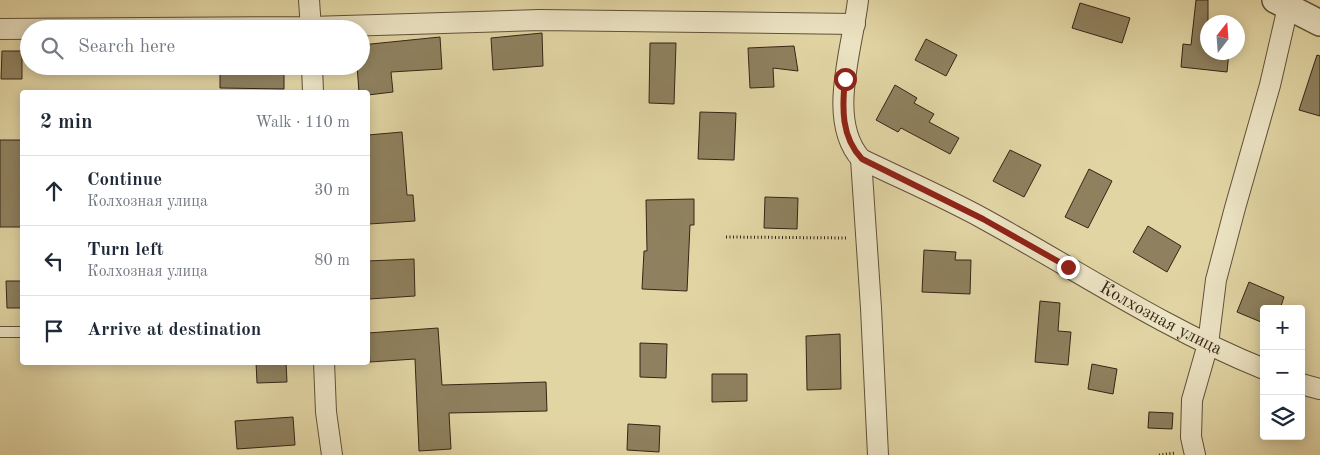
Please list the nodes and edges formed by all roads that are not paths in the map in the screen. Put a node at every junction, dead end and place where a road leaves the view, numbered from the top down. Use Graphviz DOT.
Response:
graph roads {
  1 [pos="309,0"];
  2 [pos="858,0"];
  3 [pos="1282,3"];
  4 [pos="310,20"];
  5 [pos="1320,23"];
  6 [pos="856,24"];
  7 [pos="370,26"];
  8 [pos="0,29"];
  9 [pos="20,29"];
  10 [pos="313,75"];
  11 [pos="314,90"];
  12 [pos="862,159"];
  13 [pos="0,332"];
  14 [pos="20,332"];
  15 [pos="1208,344"];
  16 [pos="324,365"];
  17 [pos="1260,367"];
  18 [pos="1305,385"];
  19 [pos="1320,389"];
  20 [pos="332,455"];
  21 [pos="878,455"];
  22 [pos="1195,455"];
  1 -- 4 [label="street"];
  2 -- 6 [label="street"];
  3 -- 5 [label="street"];
  3 -- 15 [label="street"];
  6 -- 7 [label="street"];
  6 -- 12 [label="street"];
  8 -- 9 [label="street"];
  10 -- 11 [label="street"];
  12 -- 15 [label="street, Колхозная улица"];
  12 -- 21 [label="street"];
  13 -- 14 [label="lane"];
  15 -- 17 [label="street, Колхозная улица"];
  15 -- 22 [label="street"];
  16 -- 20 [label="street"];
  18 -- 19 [label="street"];
}
